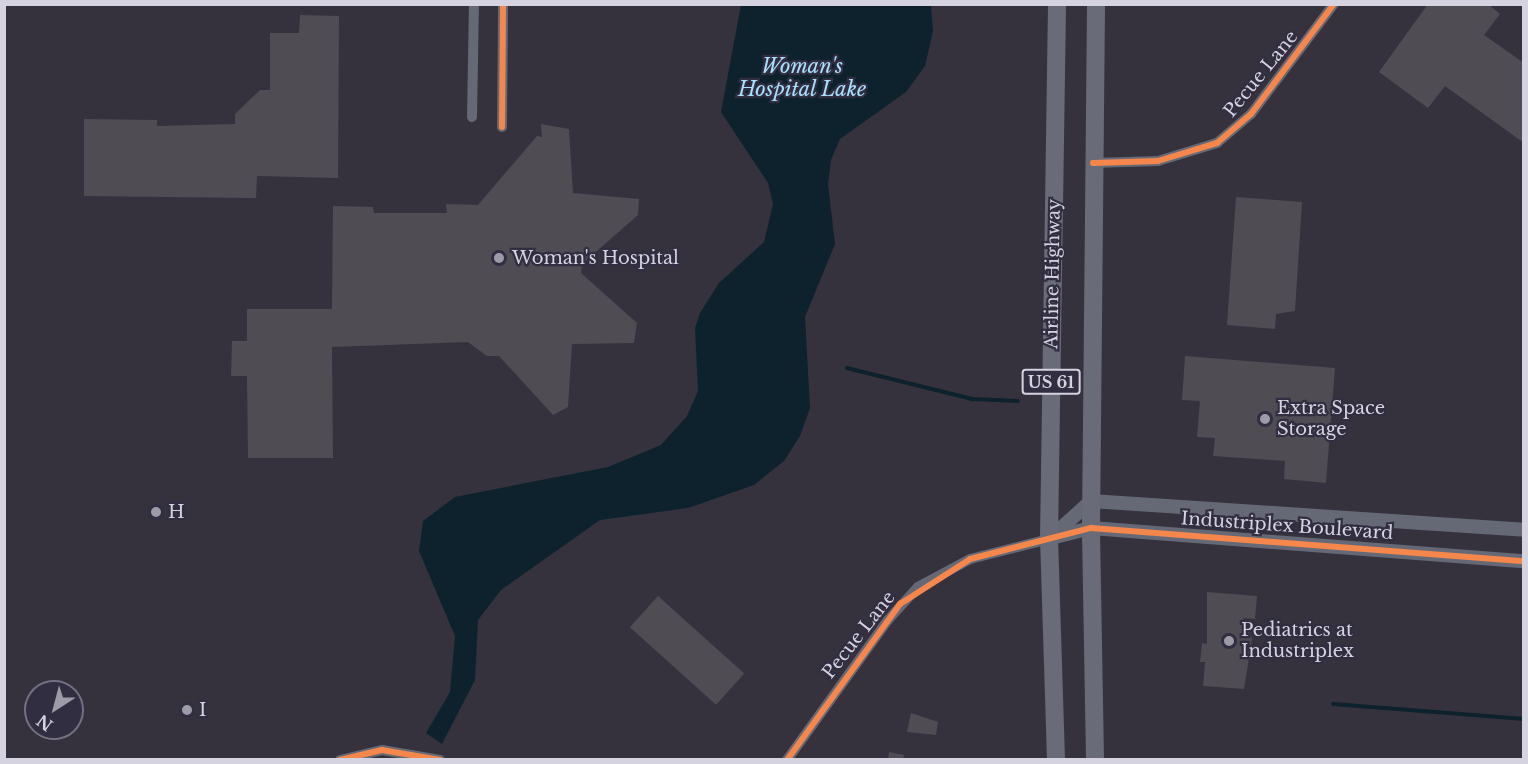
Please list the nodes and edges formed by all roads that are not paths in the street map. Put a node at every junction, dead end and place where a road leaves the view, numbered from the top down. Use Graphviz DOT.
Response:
graph roads {
  1 [pos="474,4"];
  2 [pos="503,4"];
  3 [pos="1057,4"];
  4 [pos="1096,4"];
  5 [pos="1334,4"];
  6 [pos="472,117"];
  7 [pos="502,127"];
  8 [pos="1094,163"];
  9 [pos="1091,501"];
  10 [pos="1091,528"];
  11 [pos="1524,530"];
  12 [pos="1049,538"];
  13 [pos="1524,561"];
  14 [pos="340,759"];
  15 [pos="440,759"];
  16 [pos="787,759"];
  17 [pos="1056,759"];
  18 [pos="1095,759"];
  1 -- 6 [label="street"];
  2 -- 7 [label="street"];
  3 -- 12 [label="highway, Airline Highway / US 61"];
  4 -- 8 [label="highway, US 61"];
  5 -- 8 [label="street, Pecue Lane"];
  8 -- 9 [label="highway, US 61"];
  9 -- 10 [label="highway, US 61"];
  9 -- 11 [label="street, Industriplex Boulevard"];
  9 -- 12 [label="street"];
  10 -- 12 [label="street, Industriplex Boulevard"];
  10 -- 13 [label="street, Industriplex Boulevard"];
  10 -- 18 [label="highway, US 61"];
  12 -- 16 [label="street, Pecue Lane"];
  12 -- 17 [label="highway, Airline Highway / US 61"];
  14 -- 15 [label="street"];
}
